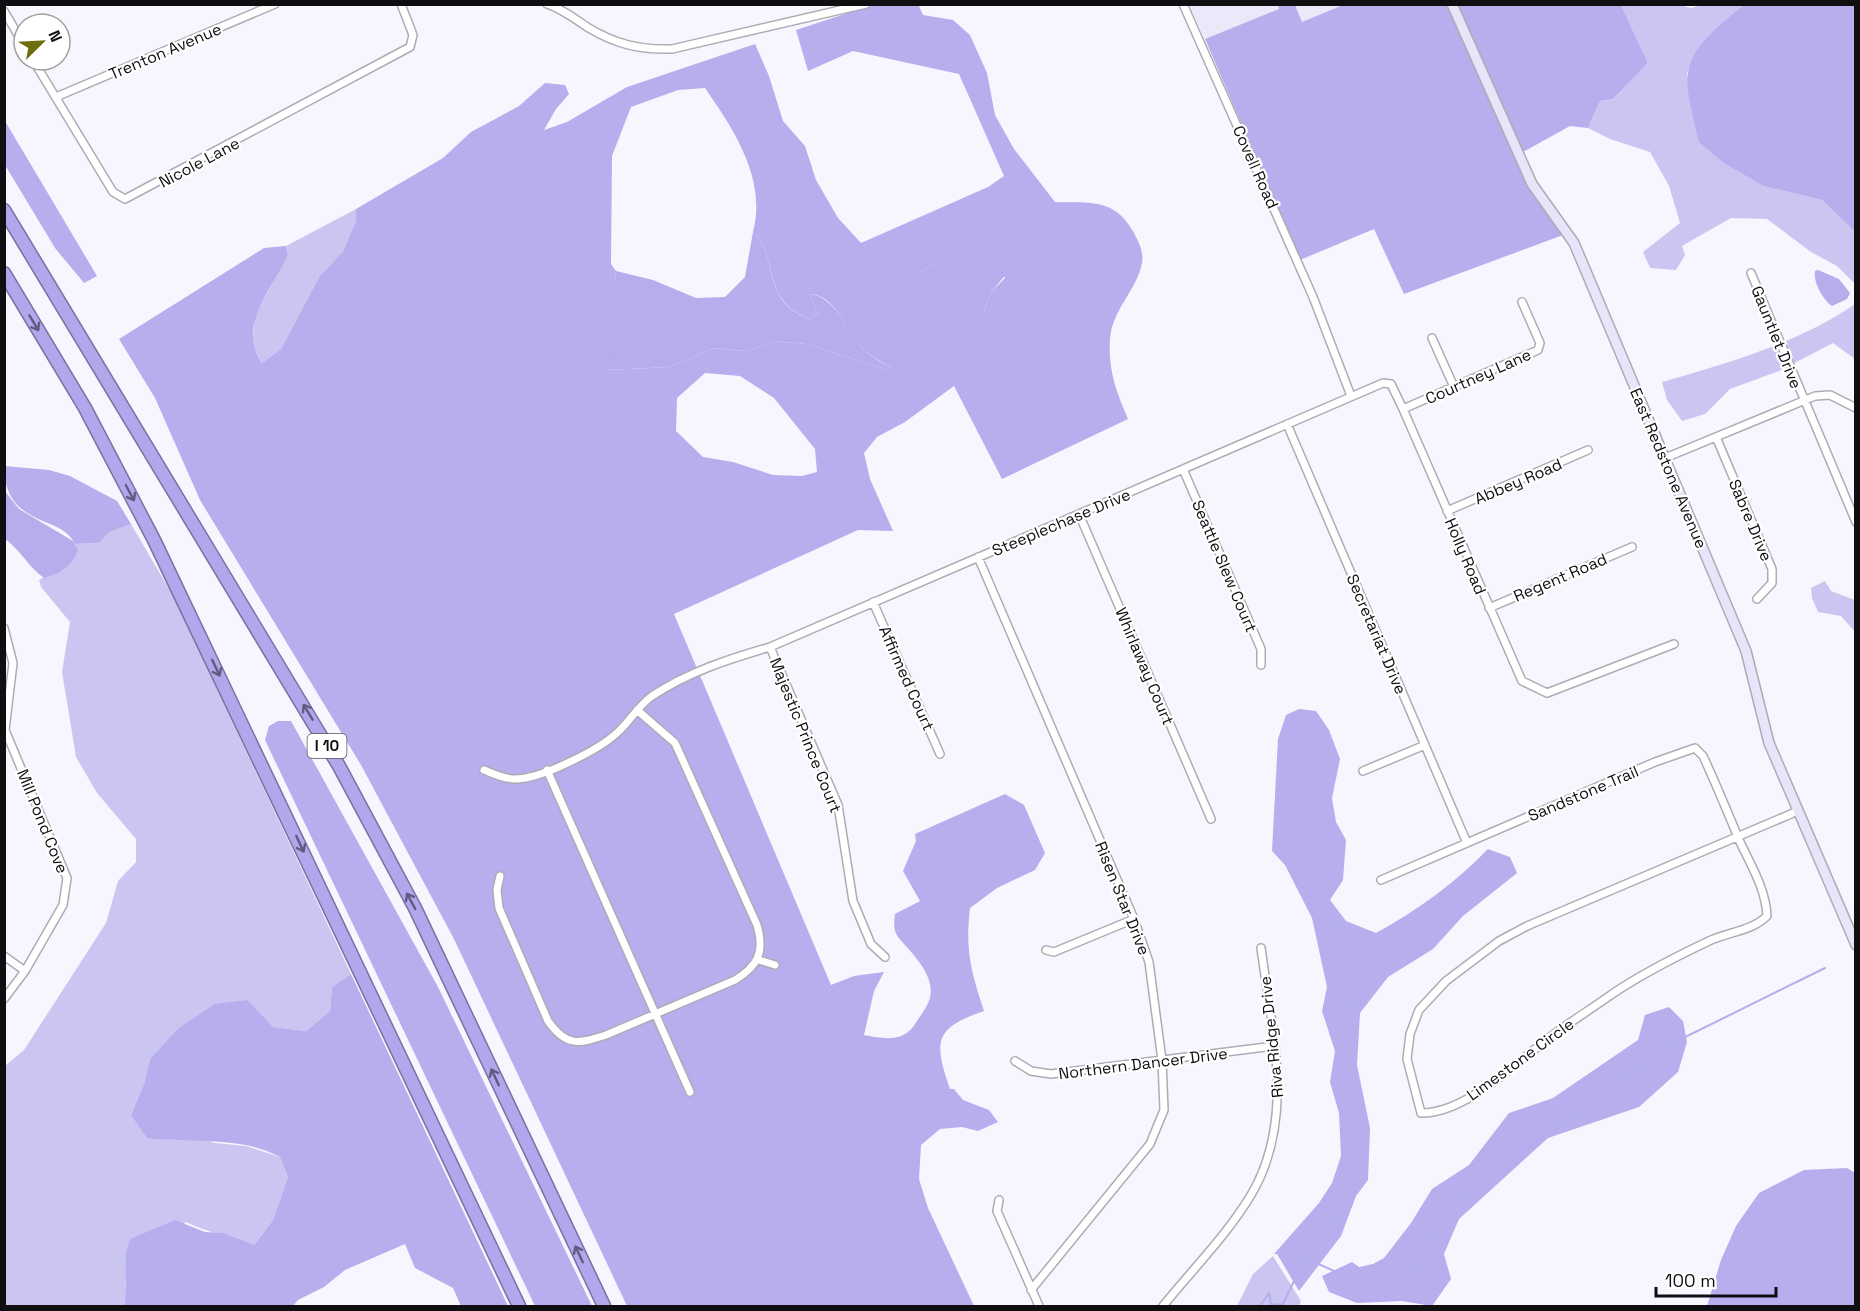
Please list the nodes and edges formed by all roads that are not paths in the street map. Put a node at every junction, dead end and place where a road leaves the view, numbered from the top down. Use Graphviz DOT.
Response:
graph roads {
  1 [pos="275,4"];
  2 [pos="401,4"];
  3 [pos="547,4"];
  4 [pos="866,4"];
  5 [pos="1183,4"];
  6 [pos="1452,4"];
  7 [pos="4,11"];
  8 [pos="12,25"];
  9 [pos="40,72"];
  10 [pos="56,97"];
  11 [pos="4,210"];
  12 [pos="4,273"];
  13 [pos="1751,273"];
  14 [pos="1521,302"];
  15 [pos="1432,338"];
  16 [pos="1454,387"];
  17 [pos="1351,396"];
  18 [pos="1803,401"];
  19 [pos="1856,408"];
  20 [pos="1403,409"];
  21 [pos="1287,424"];
  22 [pos="1716,437"];
  23 [pos="1588,450"];
  24 [pos="1665,458"];
  25 [pos="1183,469"];
  26 [pos="1447,511"];
  27 [pos="1079,514"];
  28 [pos="1856,522"];
  29 [pos="1632,546"];
  30 [pos="978,557"];
  31 [pos="1757,599"];
  32 [pos="873,602"];
  33 [pos="1489,608"];
  34 [pos="4,628"];
  35 [pos="1674,644"];
  36 [pos="770,647"];
  37 [pos="1261,665"];
  38 [pos="637,710"];
  39 [pos="1425,745"];
  40 [pos="940,754"];
  41 [pos="484,770"];
  42 [pos="547,770"];
  43 [pos="1363,771"];
  44 [pos="1798,810"];
  45 [pos="1211,819"];
  46 [pos="1738,836"];
  47 [pos="1467,843"];
  48 [pos="500,876"];
  49 [pos="1382,880"];
  50 [pos="1134,919"];
  51 [pos="1856,945"];
  52 [pos="1261,948"];
  53 [pos="1046,950"];
  54 [pos="4,956"];
  55 [pos="885,957"];
  56 [pos="759,960"];
  57 [pos="775,965"];
  58 [pos="25,971"];
  59 [pos="4,999"];
  60 [pos="655,1013"];
  61 [pos="1274,1046"];
  62 [pos="1162,1060"];
  63 [pos="1015,1061"];
  64 [pos="690,1092"];
  65 [pos="999,1200"];
  66 [pos="1031,1290"];
  67 [pos="519,1306"];
  68 [pos="604,1306"];
  69 [pos="1039,1306"];
  70 [pos="1163,1306"];
  1 -- 10 [label="street, Trenton Avenue"];
  2 -- 10 [label="street, Nicole Lane"];
  3 -- 4 [label="street"];
  5 -- 17 [label="street, Covell Road"];
  6 -- 24 [label="street, East Redstone Avenue"];
  7 -- 8 [label="street"];
  9 -- 10 [label="street, Nicole Lane"];
  68 -- 11 [label="highway, I 10, one-way"];
  12 -- 67 [label="highway, one-way"];
  13 -- 18 [label="street, Gauntlet Drive"];
  14 -- 16 [label="street, Courtney Lane"];
  15 -- 16 [label="street"];
  16 -- 20 [label="street, Courtney Lane"];
  17 -- 20 [label="street, Holly Road"];
  17 -- 21 [label="street, Steeplechase Drive"];
  18 -- 19 [label="street"];
  18 -- 22 [label="street"];
  18 -- 28 [label="street, Gauntlet Drive"];
  20 -- 26 [label="street, Holly Road"];
  21 -- 25 [label="street, Steeplechase Drive"];
  21 -- 39 [label="street, Secretariat Drive"];
  22 -- 24 [label="street"];
  22 -- 31 [label="street, Sabre Drive"];
  23 -- 26 [label="street, Abbey Road"];
  24 -- 44 [label="street, East Redstone Avenue"];
  25 -- 27 [label="street, Steeplechase Drive"];
  25 -- 37 [label="street, Seattle Slew Court"];
  26 -- 33 [label="street, Holly Road"];
  27 -- 30 [label="street, Steeplechase Drive"];
  27 -- 45 [label="street, Whirlaway Court"];
  29 -- 33 [label="street, Regent Road"];
  30 -- 32 [label="street, Steeplechase Drive"];
  30 -- 50 [label="street, Risen Star Drive"];
  32 -- 36 [label="street, Steeplechase Drive"];
  32 -- 40 [label="street, Affirmed Court"];
  33 -- 35 [label="street, Holly Road"];
  34 -- 58 [label="street, Mill Pond Cove"];
  36 -- 38 [label="street, Steeplechase Drive"];
  36 -- 55 [label="street, Majestic Prince Court"];
  38 -- 42 [label="street, Steeplechase Drive"];
  38 -- 56 [label="street"];
  39 -- 43 [label="street"];
  39 -- 47 [label="street, Secretariat Drive"];
  41 -- 42 [label="street, Steeplechase Drive"];
  42 -- 60 [label="street"];
  44 -- 46 [label="street, Limestone Circle"];
  44 -- 51 [label="street, East Redstone Avenue"];
  46 -- 46 [label="street, Limestone Circle"];
  46 -- 47 [label="street, Sandstone Trail"];
  47 -- 49 [label="street, Sandstone Trail"];
  48 -- 60 [label="street"];
  50 -- 53 [label="street"];
  50 -- 62 [label="street, Risen Star Drive"];
  52 -- 61 [label="street, Riva Ridge Drive"];
  54 -- 58 [label="street"];
  56 -- 57 [label="street"];
  56 -- 60 [label="street"];
  58 -- 59 [label="street, Mill Pond Cove"];
  60 -- 64 [label="street"];
  61 -- 62 [label="street, Northern Dancer Drive"];
  61 -- 70 [label="street, Riva Ridge Drive"];
  62 -- 63 [label="street, Northern Dancer Drive"];
  62 -- 66 [label="street, Risen Star Drive"];
  65 -- 66 [label="street"];
  66 -- 69 [label="street"];
}
